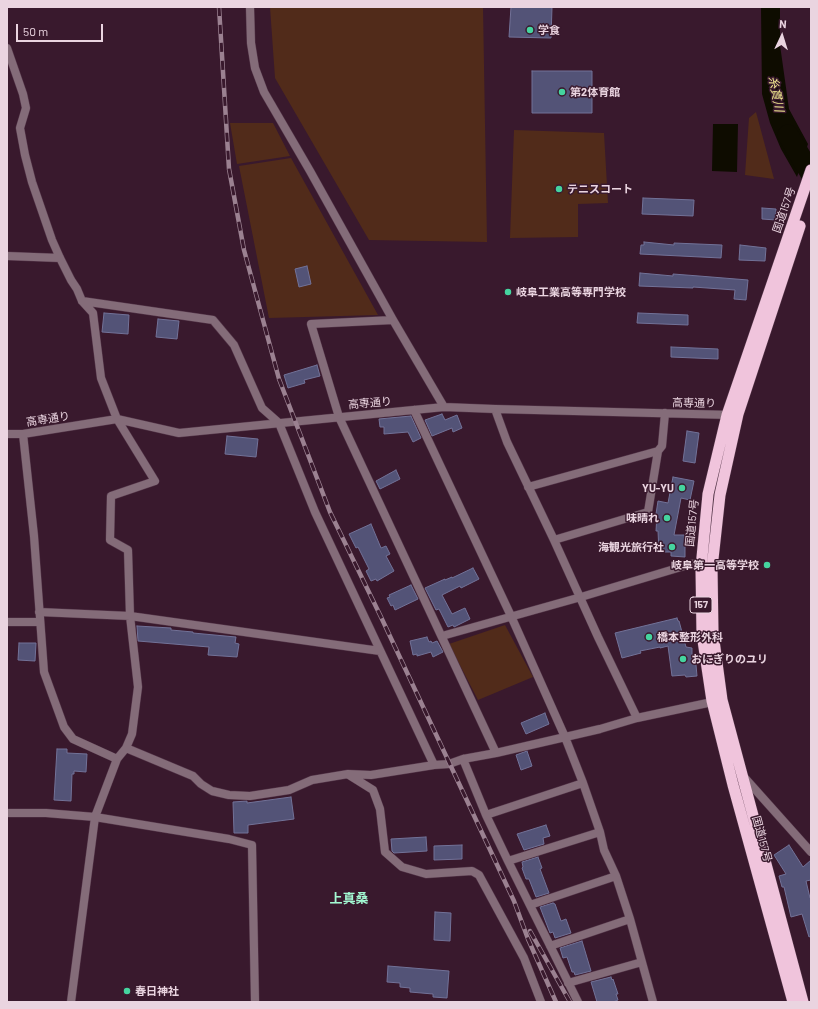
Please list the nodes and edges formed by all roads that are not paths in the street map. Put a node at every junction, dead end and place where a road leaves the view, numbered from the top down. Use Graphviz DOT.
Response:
graph roads {
  1 [pos="250,7"];
  2 [pos="7,48"];
  3 [pos="9,60"];
  4 [pos="811,170"];
  5 [pos="811,194"];
  6 [pos="801,213"];
  7 [pos="7,256"];
  8 [pos="60,258"];
  9 [pos="82,301"];
  10 [pos="393,320"];
  11 [pos="444,407"];
  12 [pos="414,410"];
  13 [pos="495,410"];
  14 [pos="665,413"];
  15 [pos="732,414"];
  16 [pos="340,417"];
  17 [pos="117,419"];
  18 [pos="279,423"];
  19 [pos="7,434"];
  20 [pos="23,434"];
  21 [pos="658,451"];
  22 [pos="528,487"];
  23 [pos="554,540"];
  24 [pos="701,563"];
  25 [pos="581,597"];
  26 [pos="40,612"];
  27 [pos="130,616"];
  28 [pos="511,616"];
  29 [pos="7,622"];
  30 [pos="40,622"];
  31 [pos="442,636"];
  32 [pos="380,652"];
  33 [pos="717,701"];
  34 [pos="637,718"];
  35 [pos="565,737"];
  36 [pos="126,748"];
  37 [pos="496,753"];
  38 [pos="463,759"];
  39 [pos="117,760"];
  40 [pos="434,765"];
  41 [pos="348,774"];
  42 [pos="743,776"];
  43 [pos="583,783"];
  44 [pos="7,812"];
  45 [pos="486,815"];
  46 [pos="95,817"];
  47 [pos="600,832"];
  48 [pos="811,852"];
  49 [pos="508,861"];
  50 [pos="616,876"];
  51 [pos="530,905"];
  52 [pos="630,919"];
  53 [pos="550,946"];
  54 [pos="642,962"];
  55 [pos="568,983"];
  56 [pos="71,1002"];
  57 [pos="255,1002"];
  58 [pos="541,1002"];
  59 [pos="578,1002"];
  60 [pos="653,1002"];
  61 [pos="793,1002"];
  62 [pos="803,1002"];
  1 -- 10 [label="street"];
  2 -- 3 [label="street"];
  3 -- 8 [label="street"];
  4 -- 6 [label="highway, 国道157号 / 157"];
  5 -- 6 [label="highway, 国道157号 / 157"];
  6 -- 15 [label="highway, 国道157号 / 157"];
  7 -- 8 [label="street"];
  8 -- 9 [label="street"];
  9 -- 17 [label="street"];
  9 -- 18 [label="street"];
  10 -- 11 [label="street"];
  10 -- 16 [label="street"];
  11 -- 12 [label="street, 高専通り"];
  11 -- 13 [label="street, 高専通り"];
  12 -- 16 [label="street, 高専通り"];
  12 -- 28 [label="street"];
  13 -- 14 [label="street, 高専通り"];
  13 -- 22 [label="street"];
  14 -- 15 [label="street, 高専通り"];
  14 -- 21 [label="street"];
  15 -- 24 [label="highway, 国道157号 / 157"];
  15 -- 33 [label="highway, 国道157号 / 157"];
  16 -- 18 [label="street, 高専通り"];
  16 -- 31 [label="street"];
  17 -- 18 [label="street, 高専通り"];
  17 -- 20 [label="street, 高専通り"];
  17 -- 27 [label="street"];
  18 -- 32 [label="street"];
  19 -- 20 [label="street, 高専通り"];
  20 -- 26 [label="street"];
  21 -- 22 [label="street"];
  21 -- 23 [label="street"];
  22 -- 23 [label="street"];
  23 -- 25 [label="street"];
  24 -- 25 [label="street"];
  24 -- 33 [label="highway, 国道157号 / 157"];
  25 -- 28 [label="street"];
  25 -- 34 [label="street"];
  26 -- 27 [label="street"];
  26 -- 30 [label="street"];
  27 -- 32 [label="street"];
  27 -- 36 [label="street"];
  28 -- 31 [label="street"];
  28 -- 35 [label="street"];
  29 -- 30 [label="street"];
  30 -- 39 [label="street"];
  31 -- 37 [label="street"];
  32 -- 40 [label="street"];
  33 -- 34 [label="street"];
  33 -- 42 [label="highway, 国道157号 / 157"];
  33 -- 61 [label="highway, 国道157号 / 157"];
  34 -- 35 [label="street"];
  35 -- 37 [label="street"];
  35 -- 43 [label="street"];
  36 -- 39 [label="street"];
  36 -- 41 [label="street"];
  37 -- 38 [label="street"];
  38 -- 40 [label="street"];
  38 -- 45 [label="street"];
  39 -- 46 [label="street"];
  40 -- 41 [label="street"];
  41 -- 58 [label="street"];
  42 -- 48 [label="street"];
  42 -- 62 [label="highway, 国道157号 / 157"];
  43 -- 45 [label="street"];
  43 -- 47 [label="street"];
  44 -- 46 [label="street"];
  45 -- 49 [label="street"];
  46 -- 56 [label="street"];
  46 -- 57 [label="street"];
  47 -- 49 [label="street"];
  47 -- 50 [label="street"];
  49 -- 51 [label="street"];
  50 -- 51 [label="street"];
  50 -- 52 [label="street"];
  51 -- 53 [label="street"];
  52 -- 53 [label="street"];
  52 -- 54 [label="street"];
  53 -- 55 [label="street"];
  54 -- 55 [label="street"];
  54 -- 60 [label="street"];
  55 -- 59 [label="street"];
}
